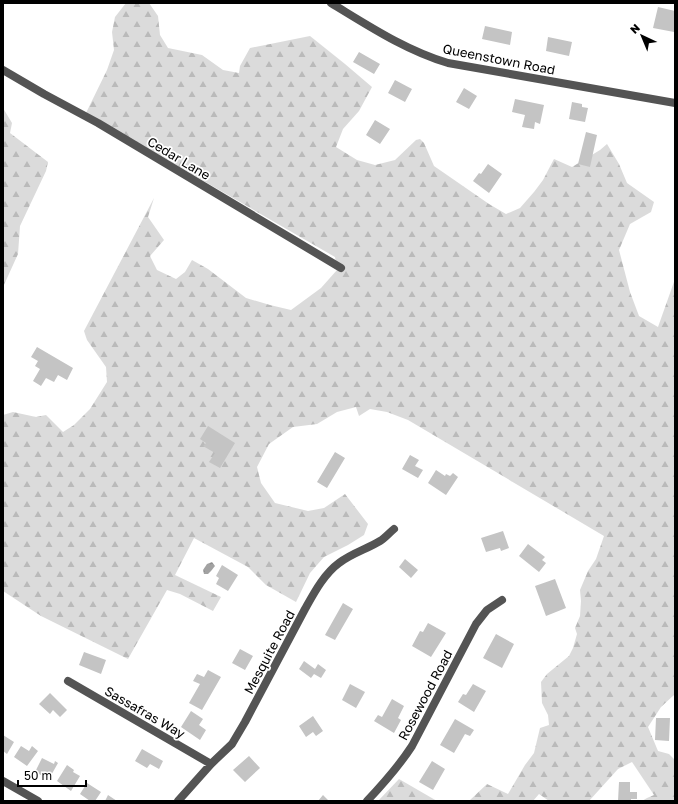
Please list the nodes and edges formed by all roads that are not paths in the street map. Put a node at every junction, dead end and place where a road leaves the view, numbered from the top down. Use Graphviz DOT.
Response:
graph roads {
  1 [pos="331,3"];
  2 [pos="3,70"];
  3 [pos="675,103"];
  4 [pos="341,268"];
  5 [pos="394,529"];
  6 [pos="502,600"];
  7 [pos="68,681"];
  8 [pos="211,764"];
  9 [pos="3,781"];
  10 [pos="38,801"];
  11 [pos="178,801"];
  12 [pos="367,801"];
  1 -- 3 [label="street, Queenstown Road"];
  2 -- 4 [label="street, Cedar Lane"];
  5 -- 8 [label="street, Mesquite Road"];
  6 -- 12 [label="street, Rosewood Road"];
  7 -- 8 [label="street, Sassafras Way"];
  8 -- 11 [label="street, Mesquite Road"];
  9 -- 10 [label="street"];
}
